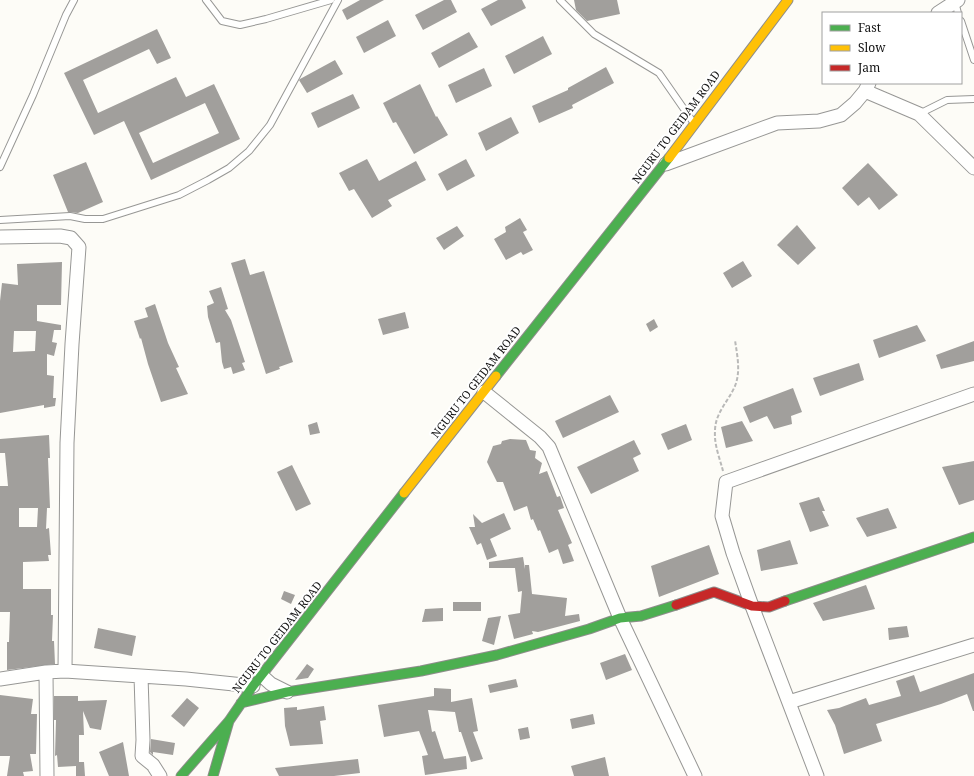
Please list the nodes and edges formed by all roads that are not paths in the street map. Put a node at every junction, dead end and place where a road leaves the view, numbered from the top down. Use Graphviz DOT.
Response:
graph roads {
  1 [pos="74,0"];
  2 [pos="206,0"];
  3 [pos="331,0"];
  4 [pos="338,0"];
  5 [pos="560,0"];
  6 [pos="788,0"];
  7 [pos="957,5"];
  8 [pos="940,12"];
  9 [pos="962,24"];
  10 [pos="974,60"];
  11 [pos="867,87"];
  12 [pos="974,100"];
  13 [pos="919,114"];
  14 [pos="694,124"];
  15 [pos="0,164"];
  16 [pos="664,165"];
  17 [pos="974,168"];
  18 [pos="0,220"];
  19 [pos="0,237"];
  20 [pos="484,392"];
  21 [pos="974,394"];
  22 [pos="974,537"];
  23 [pos="752,606"];
  24 [pos="620,618"];
  25 [pos="974,645"];
  26 [pos="64,671"];
  27 [pos="46,672"];
  28 [pos="262,675"];
  29 [pos="140,676"];
  30 [pos="0,679"];
  31 [pos="253,686"];
  32 [pos="287,692"];
  33 [pos="789,702"];
  34 [pos="241,703"];
  35 [pos="229,721"];
  36 [pos="47,776"];
  37 [pos="160,776"];
  38 [pos="181,776"];
  39 [pos="213,776"];
  40 [pos="695,776"];
  41 [pos="817,776"];
  1 -- 15 [label="lane"];
  2 -- 3 [label="lane"];
  4 -- 18 [label="lane"];
  5 -- 14 [label="lane"];
  6 -- 14 [label="main road, NGURU TO GEIDAM ROAD"];
  7 -- 8 [label="street"];
  9 -- 10 [label="lane"];
  11 -- 13 [label="street"];
  11 -- 16 [label="street"];
  12 -- 13 [label="lane"];
  13 -- 17 [label="street"];
  14 -- 16 [label="main road, NGURU TO GEIDAM ROAD"];
  16 -- 20 [label="main road, NGURU TO GEIDAM ROAD"];
  19 -- 26 [label="street"];
  20 -- 24 [label="street"];
  20 -- 28 [label="main road, NGURU TO GEIDAM ROAD"];
  21 -- 23 [label="street"];
  22 -- 23 [label="main road"];
  23 -- 24 [label="main road"];
  23 -- 33 [label="street"];
  24 -- 32 [label="main road"];
  24 -- 40 [label="street"];
  25 -- 33 [label="street"];
  26 -- 27 [label="street"];
  26 -- 29 [label="street"];
  27 -- 30 [label="street"];
  27 -- 36 [label="street"];
  28 -- 31 [label="main road, NGURU TO GEIDAM ROAD"];
  28 -- 32 [label="street"];
  29 -- 31 [label="street"];
  29 -- 37 [label="street"];
  31 -- 34 [label="main road, NGURU TO GEIDAM ROAD"];
  32 -- 34 [label="main road"];
  33 -- 41 [label="street"];
  34 -- 35 [label="main road, NGURU TO GEIDAM ROAD"];
  35 -- 38 [label="main road, NGURU TO GEIDAM ROAD"];
  35 -- 39 [label="main road"];
}
